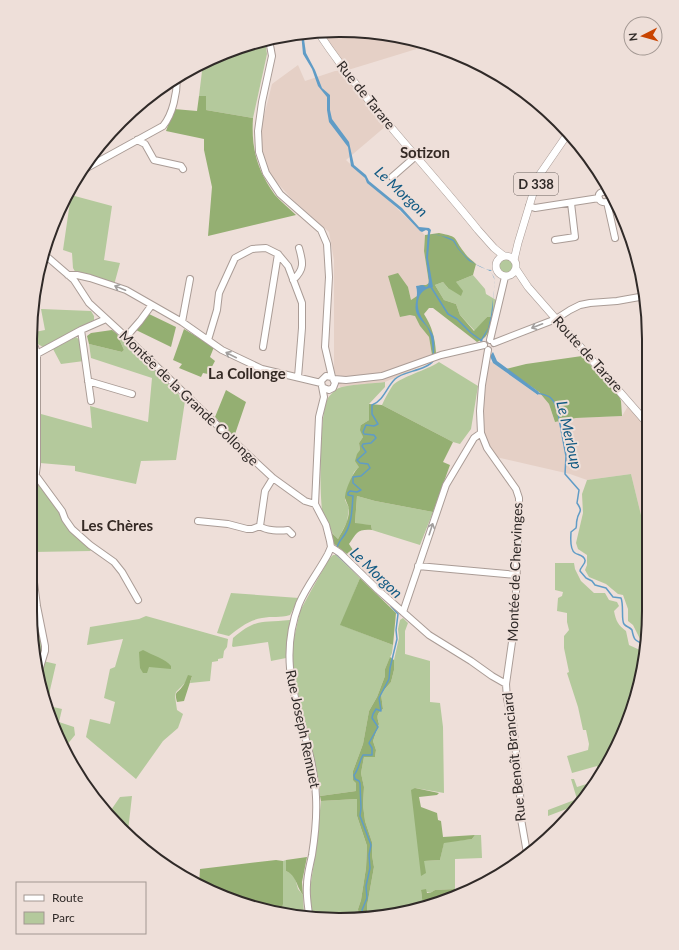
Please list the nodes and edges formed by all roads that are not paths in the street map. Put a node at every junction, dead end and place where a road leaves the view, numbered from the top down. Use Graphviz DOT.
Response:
graph roads {
  1 [pos="322,38"];
  2 [pos="270,45"];
  3 [pos="177,84"];
  4 [pos="565,138"];
  5 [pos="137,140"];
  6 [pos="416,156"];
  7 [pos="92,165"];
  8 [pos="183,169"];
  9 [pos="392,177"];
  10 [pos="603,192"];
  11 [pos="598,198"];
  12 [pos="608,200"];
  13 [pos="571,203"];
  14 [pos="610,203"];
  15 [pos="529,206"];
  16 [pos="615,238"];
  17 [pos="555,240"];
  18 [pos="518,243"];
  19 [pos="299,248"];
  20 [pos="278,254"];
  21 [pos="503,257"];
  22 [pos="48,258"];
  23 [pos="514,260"];
  24 [pos="514,272"];
  25 [pos="68,275"];
  26 [pos="505,277"];
  27 [pos="190,278"];
  28 [pos="293,280"];
  29 [pos="639,297"];
  30 [pos="151,306"];
  31 [pos="106,319"];
  32 [pos="556,319"];
  33 [pos="182,322"];
  34 [pos="81,330"];
  35 [pos="126,337"];
  36 [pos="208,340"];
  37 [pos="492,342"];
  38 [pos="263,347"];
  39 [pos="486,347"];
  40 [pos="37,353"];
  41 [pos="328,362"];
  42 [pos="298,378"];
  43 [pos="333,378"];
  44 [pos="346,380"];
  45 [pos="88,381"];
  46 [pos="326,385"];
  47 [pos="132,394"];
  48 [pos="91,401"];
  49 [pos="642,417"];
  50 [pos="482,433"];
  51 [pos="37,477"];
  52 [pos="274,478"];
  53 [pos="315,504"];
  54 [pos="198,521"];
  55 [pos="260,526"];
  56 [pos="292,534"];
  57 [pos="331,547"];
  58 [pos="418,566"];
  59 [pos="517,575"];
  60 [pos="138,600"];
  61 [pos="37,606"];
  62 [pos="403,612"];
  63 [pos="42,662"];
  64 [pos="506,684"];
  65 [pos="526,848"];
  66 [pos="309,911"];
  1 -- 6 [label="main road, Rue de Tarare"];
  2 -- 41 [label="street"];
  3 -- 5 [label="street"];
  4 -- 15 [label="main road, D 338"];
  5 -- 7 [label="street"];
  5 -- 8 [label="street"];
  6 -- 9 [label="street"];
  6 -- 21 [label="main road, Rue de Tarare"];
  10 -- 11 [label="street"];
  11 -- 12 [label="street"];
  11 -- 13 [label="street"];
  13 -- 15 [label="street"];
  13 -- 17 [label="street"];
  14 -- 16 [label="street"];
  15 -- 18 [label="main road, D 338"];
  18 -- 21 [label="main road, D 338"];
  18 -- 23 [label="main road, D 338"];
  19 -- 28 [label="street"];
  20 -- 28 [label="street"];
  20 -- 36 [label="street"];
  20 -- 38 [label="street"];
  21 -- 23 [label="main road"];
  21 -- 26 [label="main road"];
  22 -- 25 [label="street, Montée de la Grande Collonge"];
  23 -- 24 [label="main road"];
  24 -- 26 [label="main road"];
  24 -- 32 [label="main road, Route de Tarare"];
  30 -- 25 [label="street, one-way"];
  25 -- 31 [label="street, Montée de la Grande Collonge"];
  26 -- 37 [label="street"];
  27 -- 33 [label="street"];
  28 -- 42 [label="street"];
  29 -- 32 [label="street"];
  30 -- 33 [label="street"];
  30 -- 35 [label="street"];
  31 -- 34 [label="street"];
  31 -- 35 [label="street, Montée de la Grande Collonge"];
  32 -- 37 [label="street, one-way"];
  32 -- 49 [label="main road, Route de Tarare"];
  33 -- 36 [label="street"];
  34 -- 40 [label="street"];
  34 -- 45 [label="street"];
  35 -- 52 [label="street, Montée de la Grande Collonge"];
  42 -- 36 [label="street, one-way"];
  37 -- 39 [label="street"];
  39 -- 44 [label="street"];
  39 -- 50 [label="street, Montée de Chervinges"];
  41 -- 43 [label="street"];
  41 -- 46 [label="street"];
  42 -- 46 [label="street"];
  43 -- 44 [label="street"];
  43 -- 46 [label="street"];
  43 -- 46 [label="street"];
  44 -- 46 [label="street"];
  45 -- 47 [label="street"];
  45 -- 48 [label="street"];
  46 -- 53 [label="street"];
  58 -- 50 [label="street, one-way"];
  50 -- 59 [label="street, Montée de Chervinges"];
  51 -- 60 [label="street"];
  52 -- 53 [label="street, Montée de la Grande Collonge"];
  52 -- 55 [label="street"];
  53 -- 57 [label="street"];
  54 -- 55 [label="street"];
  55 -- 56 [label="street"];
  57 -- 62 [label="street"];
  57 -- 66 [label="street, Rue Joseph Remuet"];
  58 -- 59 [label="street"];
  58 -- 62 [label="street"];
  59 -- 64 [label="street, Montée de Chervinges"];
  61 -- 63 [label="street"];
  62 -- 64 [label="street"];
  64 -- 65 [label="street, Rue Benoît Branciard"];
}
